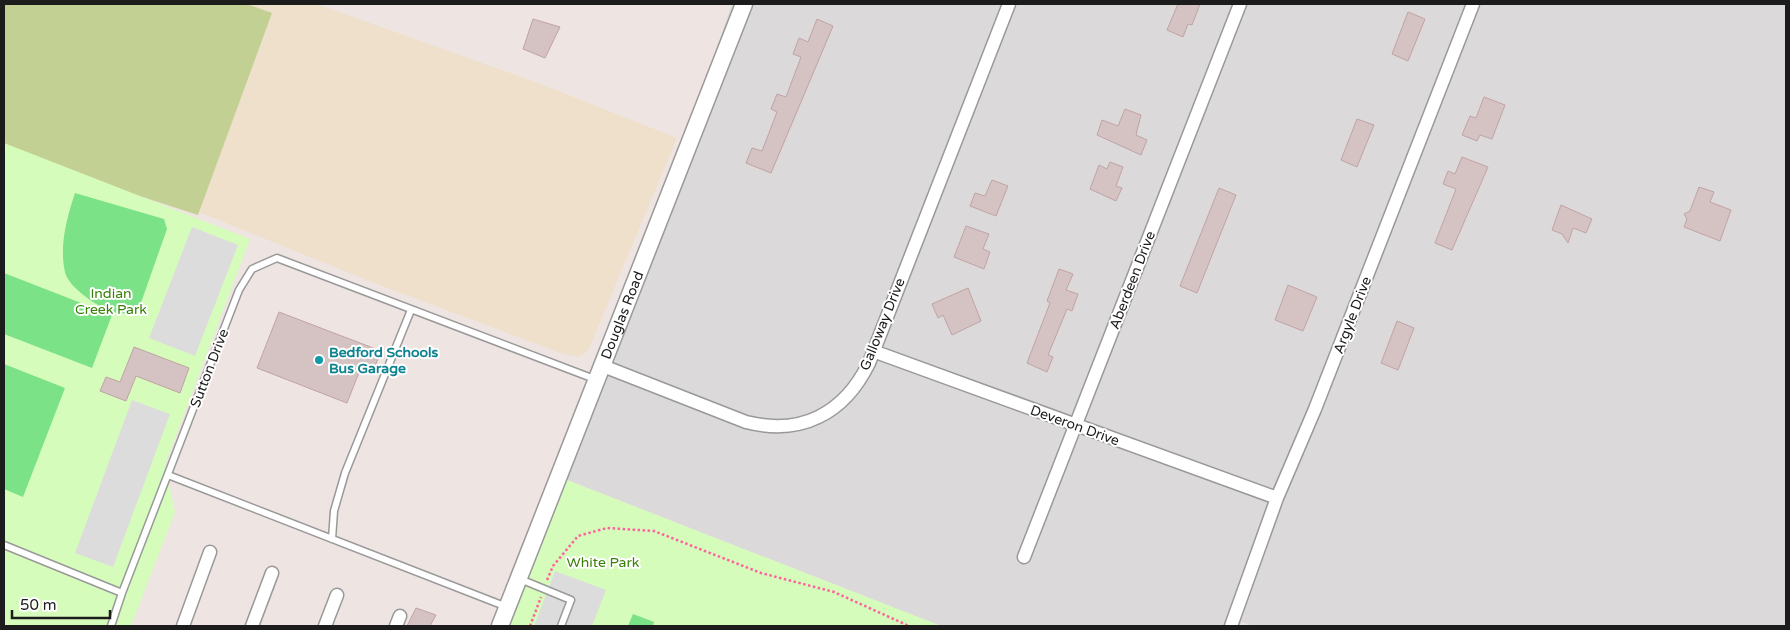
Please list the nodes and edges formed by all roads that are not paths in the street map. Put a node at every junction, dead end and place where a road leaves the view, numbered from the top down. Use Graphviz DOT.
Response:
graph roads {
  1 [pos="744,4"];
  2 [pos="1009,4"];
  3 [pos="1240,4"];
  4 [pos="1473,4"];
  5 [pos="411,310"];
  6 [pos="874,351"];
  7 [pos="601,373"];
  8 [pos="1076,425"];
  9 [pos="168,475"];
  10 [pos="1277,498"];
  11 [pos="332,539"];
  12 [pos="4,545"];
  13 [pos="210,552"];
  14 [pos="1024,557"];
  15 [pos="272,573"];
  16 [pos="519,579"];
  17 [pos="122,593"];
  18 [pos="337,595"];
  19 [pos="508,607"];
  20 [pos="187,625"];
  21 [pos="111,626"];
  22 [pos="252,626"];
  23 [pos="325,626"];
  24 [pos="500,626"];
  25 [pos="561,626"];
  26 [pos="1231,626"];
  1 -- 7 [label="street, Douglas Road"];
  2 -- 6 [label="street, Galloway Drive"];
  3 -- 8 [label="street, Aberdeen Drive"];
  4 -- 10 [label="street, Argyle Drive"];
  5 -- 7 [label="lane, Sutton Drive"];
  5 -- 9 [label="lane, Sutton Drive"];
  5 -- 11 [label="lane"];
  6 -- 7 [label="street, Galloway Drive"];
  6 -- 8 [label="street, Deveron Drive"];
  7 -- 16 [label="street, Douglas Road"];
  8 -- 10 [label="street, Deveron Drive"];
  8 -- 14 [label="street, Aberdeen Drive"];
  9 -- 11 [label="lane"];
  9 -- 17 [label="lane, Sutton Drive"];
  10 -- 26 [label="street, Argyle Drive"];
  11 -- 19 [label="lane"];
  12 -- 17 [label="lane"];
  13 -- 20 [label="street"];
  15 -- 22 [label="street"];
  16 -- 19 [label="street, Douglas Road"];
  16 -- 25 [label="lane"];
  17 -- 21 [label="lane, Sutton Drive"];
  18 -- 23 [label="street"];
  19 -- 24 [label="street, Douglas Road"];
}
